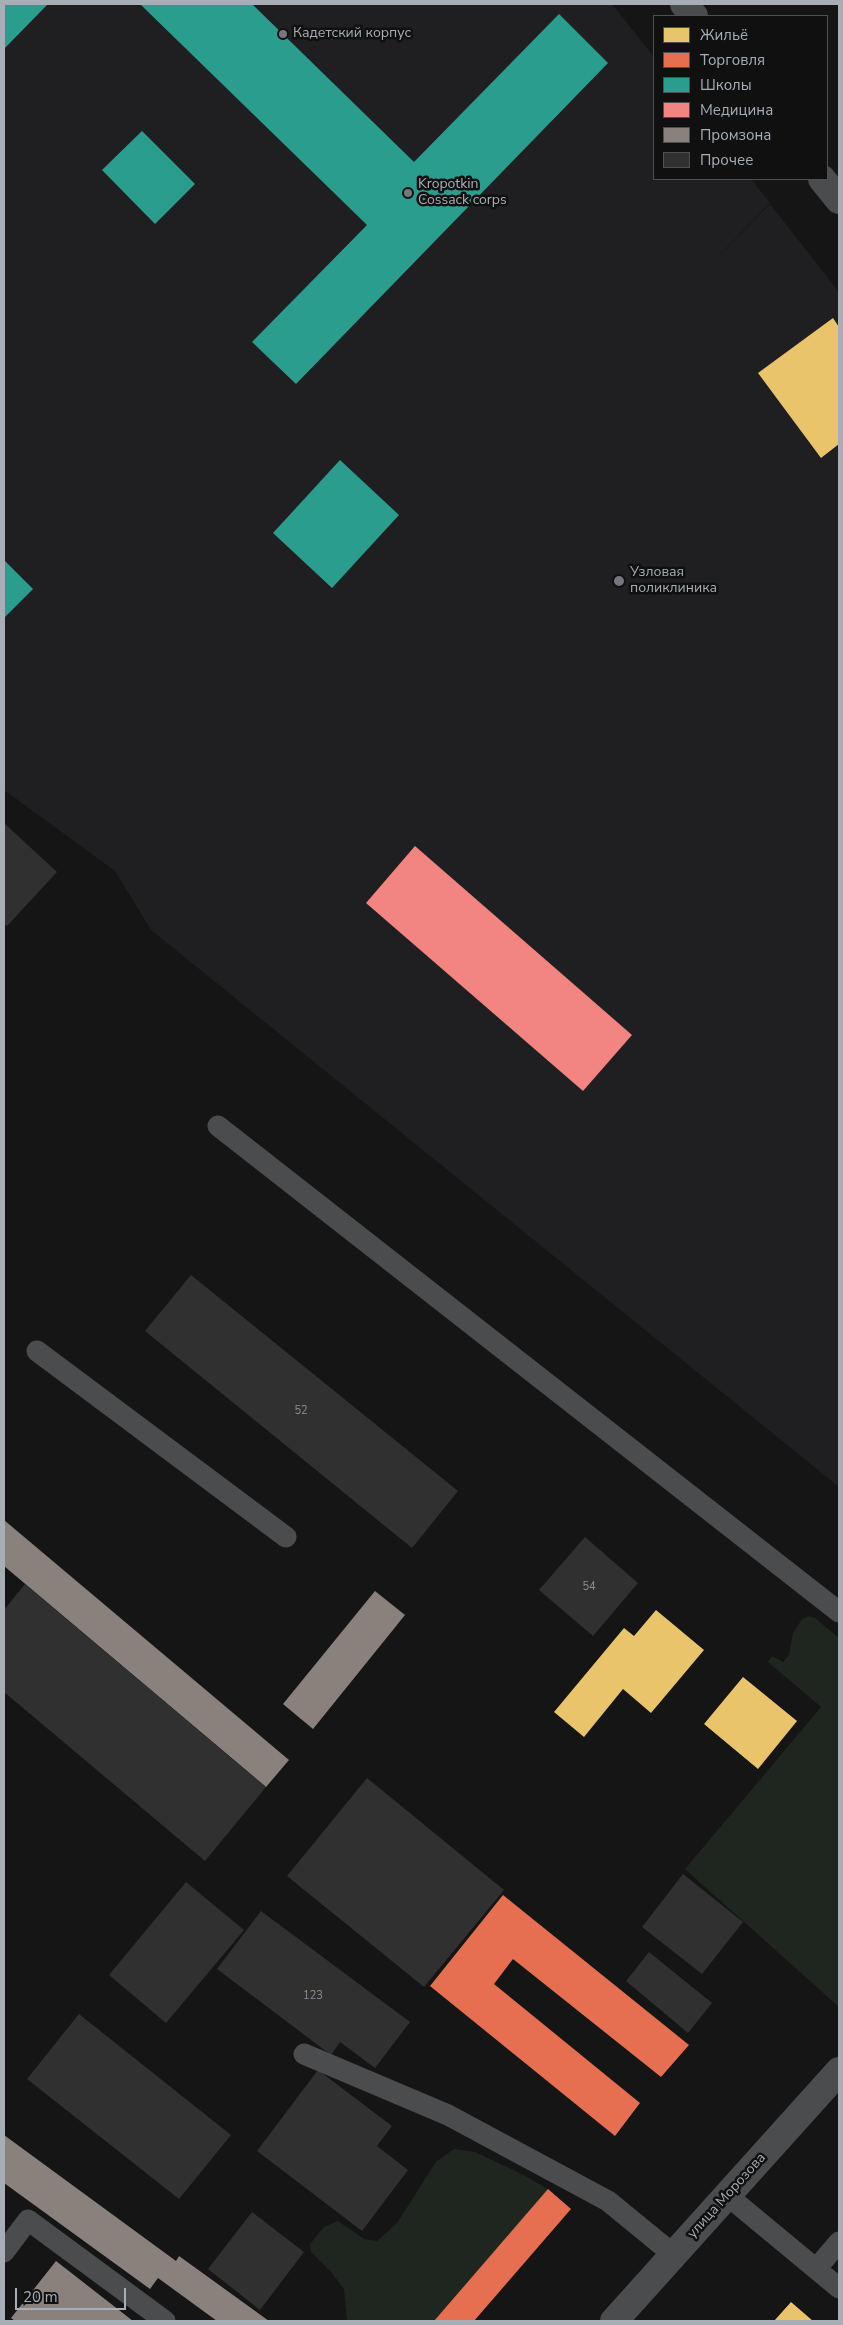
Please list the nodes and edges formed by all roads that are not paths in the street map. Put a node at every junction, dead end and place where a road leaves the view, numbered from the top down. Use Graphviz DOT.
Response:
graph roads {
  1 [pos="684,4"];
  2 [pos="693,15"];
  3 [pos="823,180"];
  4 [pos="839,200"];
  5 [pos="218,1126"];
  6 [pos="36,1351"];
  7 [pos="286,1537"];
  8 [pos="839,1612"];
  9 [pos="304,2054"];
  10 [pos="839,2071"];
  11 [pos="728,2196"];
  12 [pos="839,2242"];
  13 [pos="4,2252"];
  14 [pos="674,2255"];
  15 [pos="816,2269"];
  16 [pos="839,2288"];
  17 [pos="165,2321"];
  18 [pos="614,2321"];
  1 -- 2 [label="street"];
  3 -- 4 [label="street"];
  5 -- 8 [label="lane"];
  6 -- 7 [label="lane"];
  9 -- 14 [label="lane"];
  10 -- 11 [label="street, улица Морозова"];
  11 -- 14 [label="street, улица Морозова"];
  11 -- 15 [label="lane"];
  12 -- 15 [label="lane"];
  13 -- 17 [label="lane"];
  14 -- 18 [label="street, улица Морозова"];
  15 -- 16 [label="lane"];
}
